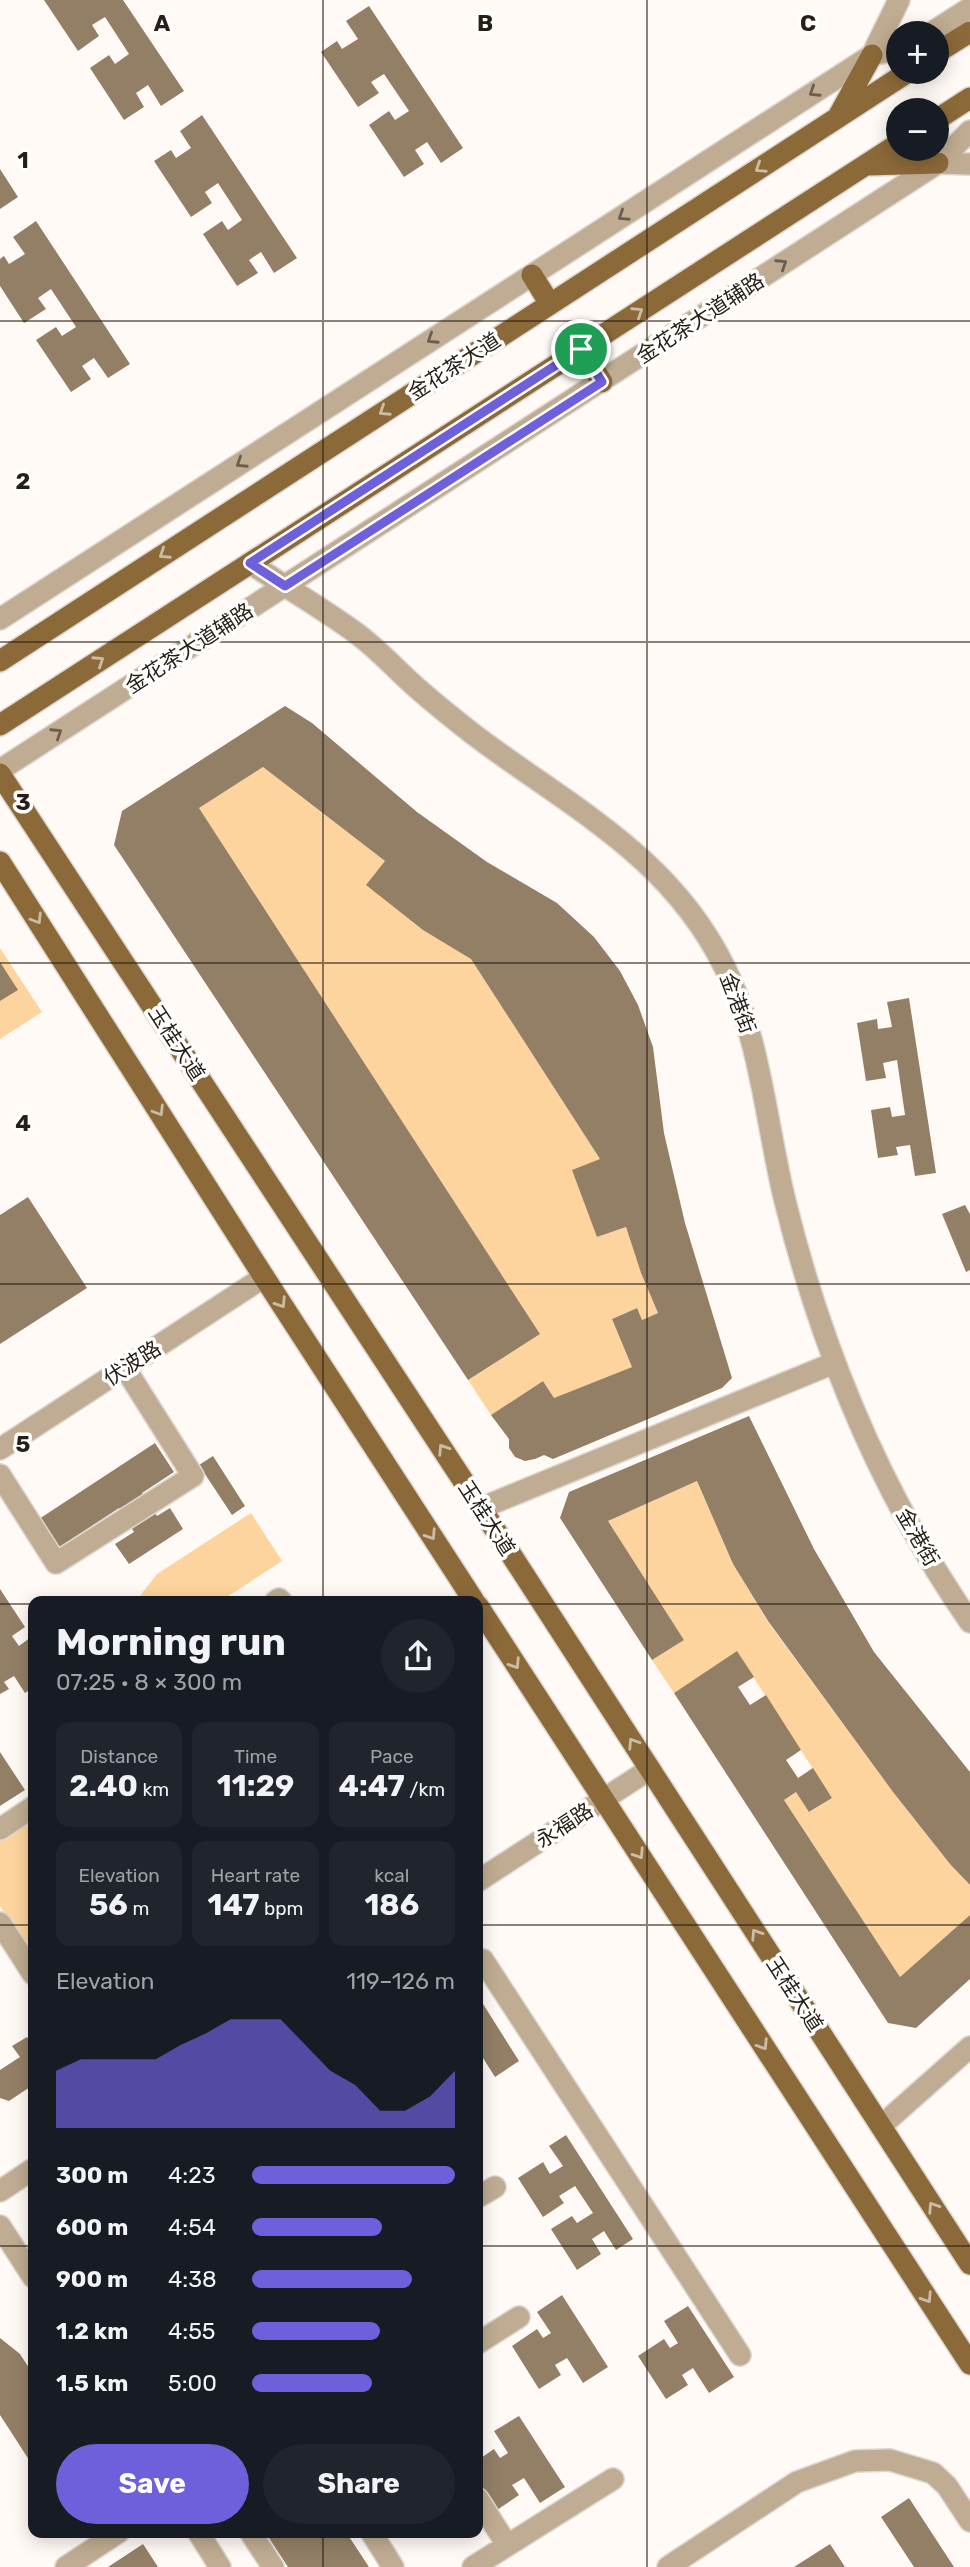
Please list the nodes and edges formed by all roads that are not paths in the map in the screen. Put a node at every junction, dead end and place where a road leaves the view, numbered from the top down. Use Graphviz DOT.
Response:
graph roads {
  1 [pos="899,0"];
  2 [pos="970,8"];
  3 [pos="949,21"];
  4 [pos="970,32"];
  5 [pos="949,46"];
  6 [pos="886,52"];
  7 [pos="872,55"];
  8 [pos="889,84"];
  9 [pos="970,98"];
  10 [pos="949,112"];
  11 [pos="838,117"];
  12 [pos="970,131"];
  13 [pos="886,152"];
  14 [pos="938,163"];
  15 [pos="970,164"];
  16 [pos="865,165"];
  17 [pos="532,275"];
  18 [pos="550,304"];
  19 [pos="581,349"];
  20 [pos="602,382"];
  21 [pos="250,563"];
  22 [pos="285,586"];
  23 [pos="0,619"];
  24 [pos="0,661"];
  25 [pos="0,725"];
  26 [pos="0,772"];
  27 [pos="0,862"];
  28 [pos="264,1277"];
  29 [pos="834,1363"];
  30 [pos="125,1368"];
  31 [pos="0,1450"];
  32 [pos="0,1475"];
  33 [pos="481,1507"];
  34 [pos="471,1596"];
  35 [pos="483,1614"];
  36 [pos="970,1622"];
  37 [pos="650,1769"];
  38 [pos="603,1800"];
  39 [pos="28,1810"];
  40 [pos="0,1829"];
  41 [pos="483,1878"];
  42 [pos="0,1923"];
  43 [pos="483,1961"];
  44 [pos="28,1965"];
  45 [pos="970,2047"];
  46 [pos="881,2126"];
  47 [pos="28,2172"];
  48 [pos="0,2191"];
  49 [pos="0,2226"];
  50 [pos="970,2264"];
  51 [pos="28,2269"];
  52 [pos="519,2317"];
  53 [pos="483,2340"];
  54 [pos="740,2355"];
  55 [pos="970,2364"];
  56 [pos="613,2479"];
  57 [pos="483,2507"];
  58 [pos="970,2521"];
  59 [pos="110,2538"];
  60 [pos="202,2538"];
  61 [pos="254,2538"];
  62 [pos="375,2538"];
  63 [pos="508,2545"];
  64 [pos="66,2567"];
  65 [pos="220,2567"];
  66 [pos="273,2567"];
  67 [pos="393,2567"];
  68 [pos="473,2567"];
  69 [pos="668,2567"];
  1 -- 7 [label="street"];
  2 -- 3 [label="street"];
  4 -- 5 [label="main road"];
  6 -- 7 [label="street"];
  7 -- 11 [label="main road"];
  7 -- 17 [label="street, one-way"];
  8 -- 11 [label="main road, 金花茶大道"];
  9 -- 10 [label="main road"];
  11 -- 18 [label="main road, 金花茶大道, one-way"];
  12 -- 14 [label="street, 金花茶大道辅路"];
  13 -- 16 [label="main road"];
  14 -- 15 [label="street"];
  14 -- 16 [label="main road"];
  20 -- 14 [label="street, 金花茶大道辅路, one-way"];
  19 -- 16 [label="main road, one-way"];
  17 -- 18 [label="main road"];
  17 -- 23 [label="street, one-way"];
  18 -- 24 [label="main road, 金花茶大道, one-way"];
  19 -- 20 [label="main road"];
  19 -- 21 [label="main road"];
  20 -- 22 [label="street, 金花茶大道辅路"];
  21 -- 22 [label="street, 金港街"];
  25 -- 21 [label="main road, one-way"];
  26 -- 22 [label="street, 金花茶大道辅路, one-way"];
  22 -- 29 [label="street, 金港街"];
  33 -- 26 [label="main road, 玉桂大道, one-way"];
  27 -- 28 [label="main road, one-way"];
  28 -- 30 [label="street, 伏波路"];
  28 -- 34 [label="main road, one-way"];
  29 -- 33 [label="street"];
  29 -- 36 [label="street, 金港街"];
  30 -- 31 [label="street, 伏波路"];
  30 -- 32 [label="street"];
  37 -- 33 [label="main road, 玉桂大道, one-way"];
  35 -- 38 [label="main road, one-way"];
  37 -- 38 [label="street, 永福路"];
  46 -- 37 [label="main road, 玉桂大道, one-way"];
  38 -- 41 [label="street, 永福路"];
  38 -- 55 [label="main road, one-way"];
  39 -- 40 [label="street"];
  42 -- 44 [label="street"];
  43 -- 54 [label="street"];
  45 -- 46 [label="street"];
  50 -- 46 [label="main road, 玉桂大道, one-way"];
  47 -- 48 [label="street"];
  49 -- 51 [label="street"];
  52 -- 53 [label="street"];
  56 -- 63 [label="street"];
  57 -- 63 [label="street"];
  58 -- 69 [label="street"];
  59 -- 64 [label="street"];
  60 -- 65 [label="street"];
  61 -- 66 [label="street"];
  62 -- 67 [label="street"];
  63 -- 68 [label="street"];
}
